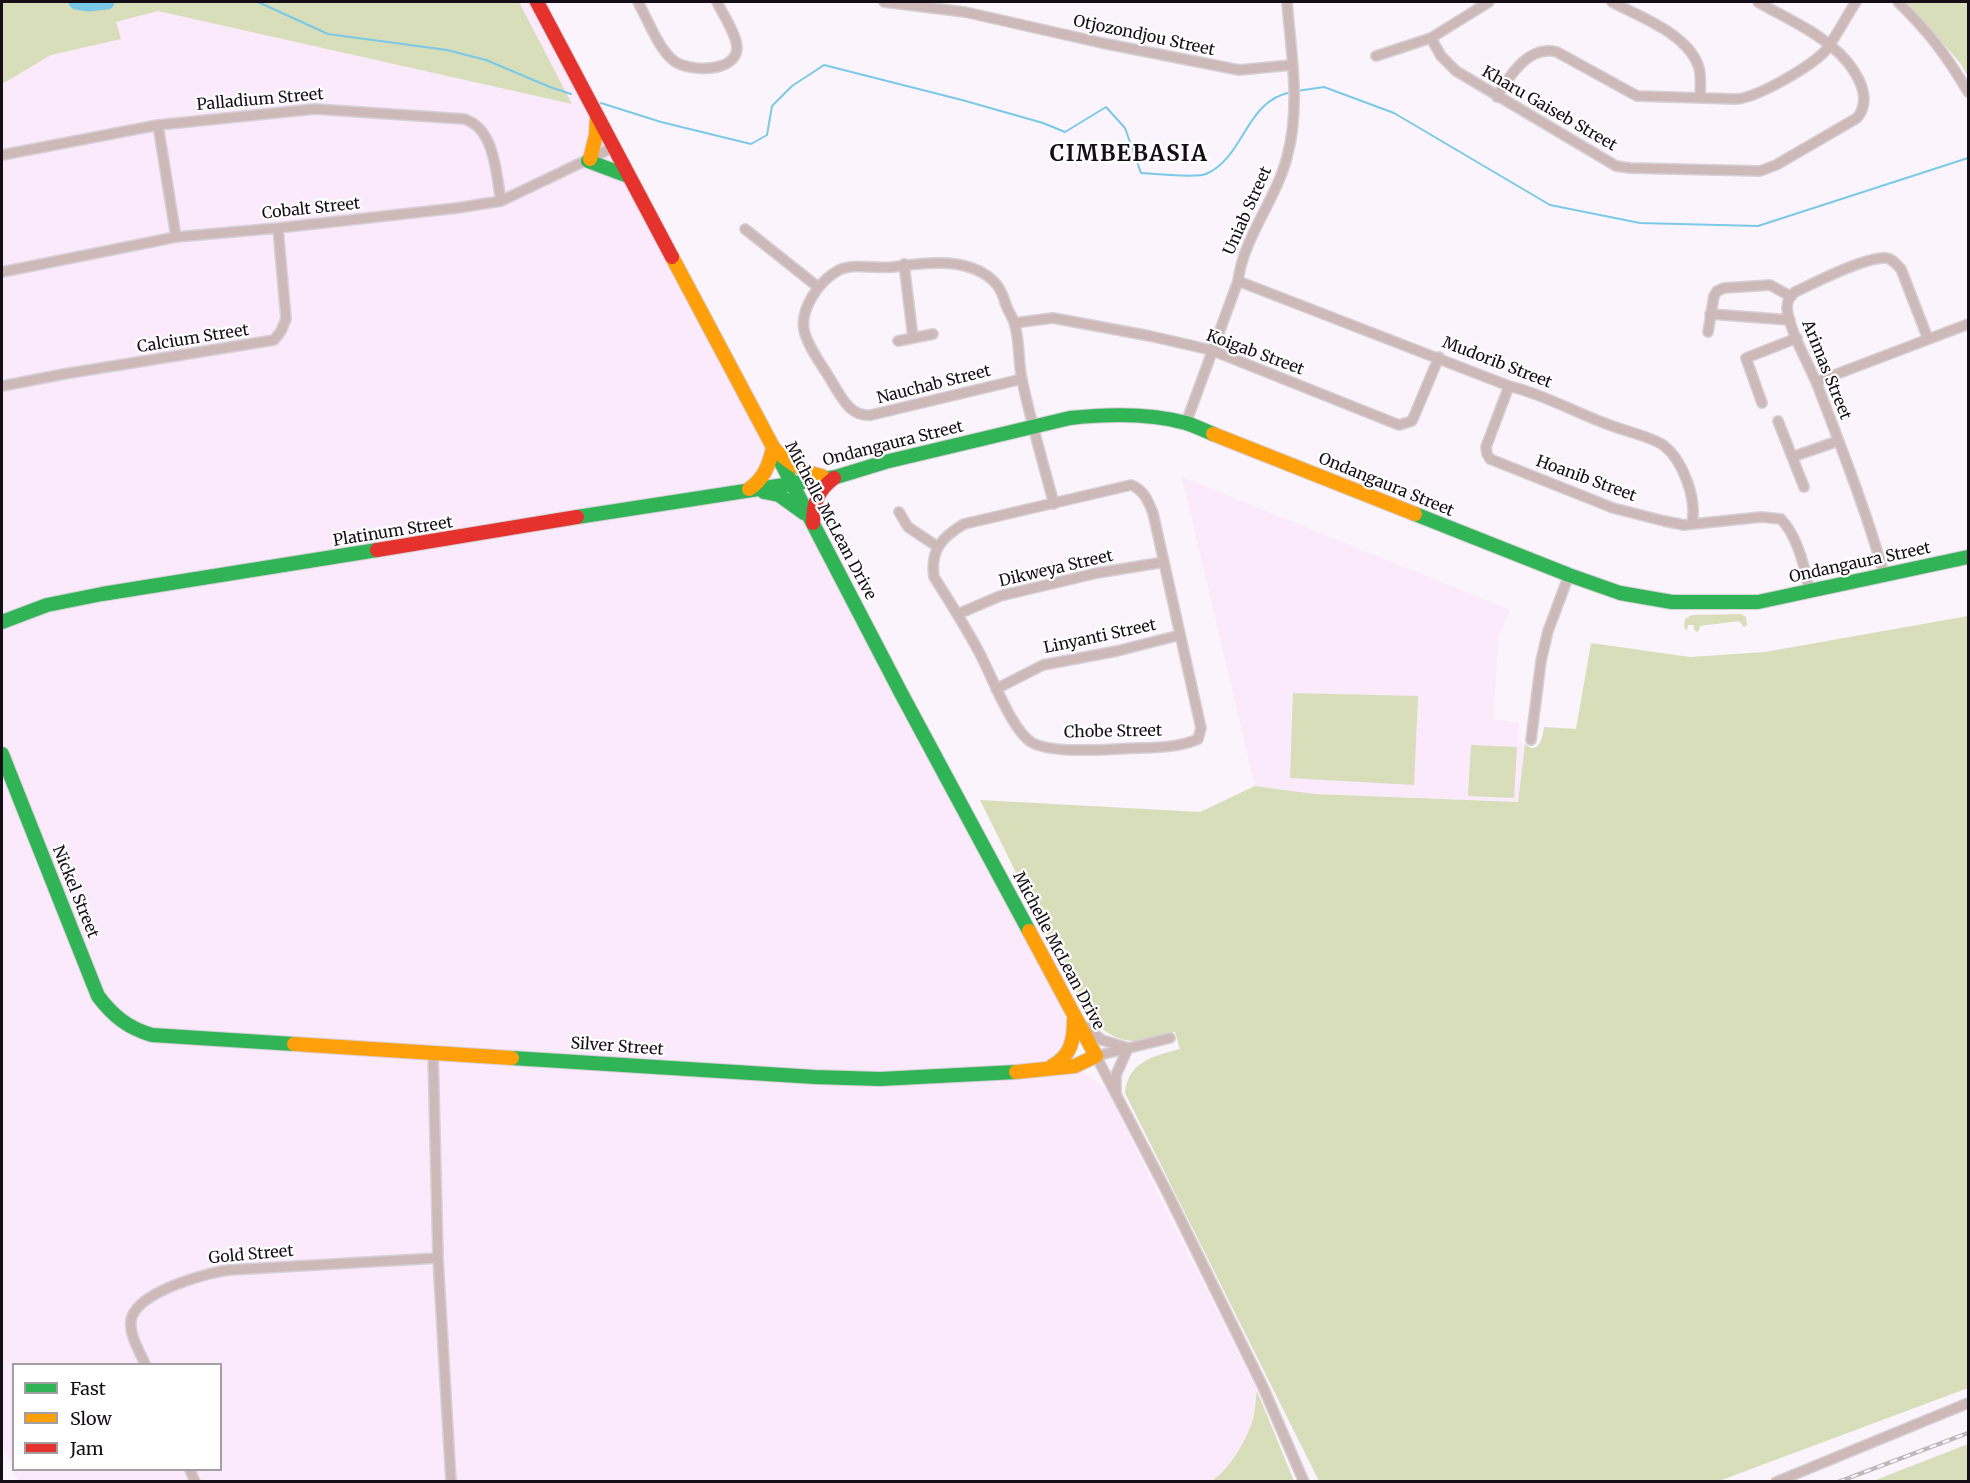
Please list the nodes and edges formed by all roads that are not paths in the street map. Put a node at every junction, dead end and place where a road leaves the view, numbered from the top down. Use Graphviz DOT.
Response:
graph roads {
  1 [pos="537,2"];
  2 [pos="638,2"];
  3 [pos="717,2"];
  4 [pos="884,2"];
  5 [pos="967,2"];
  6 [pos="1287,2"];
  7 [pos="1489,2"];
  8 [pos="1612,2"];
  9 [pos="1758,2"];
  10 [pos="1856,2"];
  11 [pos="1898,2"];
  12 [pos="965,12"];
  13 [pos="1431,38"];
  14 [pos="1829,44"];
  15 [pos="1376,56"];
  16 [pos="1292,65"];
  17 [pos="1968,92"];
  18 [pos="1497,97"];
  19 [pos="1700,98"];
  20 [pos="597,116"];
  21 [pos="158,125"];
  22 [pos="614,147"];
  23 [pos="2,155"];
  24 [pos="589,160"];
  25 [pos="628,176"];
  26 [pos="501,201"];
  27 [pos="278,228"];
  28 [pos="745,229"];
  29 [pos="176,237"];
  30 [pos="904,264"];
  31 [pos="2,272"];
  32 [pos="1238,281"];
  33 [pos="818,287"];
  34 [pos="1790,296"];
  35 [pos="1710,314"];
  36 [pos="1790,320"];
  37 [pos="1014,323"];
  38 [pos="1968,324"];
  39 [pos="1708,332"];
  40 [pos="933,334"];
  41 [pos="913,338"];
  42 [pos="1797,338"];
  43 [pos="1928,339"];
  44 [pos="898,341"];
  45 [pos="1211,350"];
  46 [pos="1439,357"];
  47 [pos="1022,379"];
  48 [pos="1816,382"];
  49 [pos="2,386"];
  50 [pos="1509,386"];
  51 [pos="1762,403"];
  52 [pos="1778,421"];
  53 [pos="1186,423"];
  54 [pos="1033,426"];
  55 [pos="1838,441"];
  56 [pos="773,448"];
  57 [pos="1792,457"];
  58 [pos="836,477"];
  59 [pos="792,484"];
  60 [pos="1804,487"];
  61 [pos="747,490"];
  62 [pos="1054,504"];
  63 [pos="899,512"];
  64 [pos="813,523"];
  65 [pos="1692,523"];
  66 [pos="938,547"];
  67 [pos="1968,557"];
  68 [pos="1164,562"];
  69 [pos="1884,574"];
  70 [pos="1569,575"];
  71 [pos="1809,590"];
  72 [pos="958,614"];
  73 [pos="2,622"];
  74 [pos="1180,635"];
  75 [pos="996,689"];
  76 [pos="1532,740"];
  77 [pos="2,754"];
  78 [pos="1074,1016"];
  79 [pos="135,1031"];
  80 [pos="1170,1038"];
  81 [pos="1128,1048"];
  82 [pos="433,1052"];
  83 [pos="1096,1056"];
  84 [pos="1047,1068"];
  85 [pos="1115,1097"];
  86 [pos="438,1258"];
  87 [pos="144,1363"];
  88 [pos="1968,1403"];
  89 [pos="451,1482"];
  90 [pos="1304,1482"];
  91 [pos="1776,1482"];
  1 -- 20 [label="street, Michelle McLean Drive"];
  2 -- 3 [label="street"];
  4 -- 12 [label="street, Otjozondjou Street"];
  5 -- 12 [label="street"];
  6 -- 16 [label="street, Uniab Street"];
  7 -- 13 [label="street"];
  8 -- 19 [label="street"];
  9 -- 14 [label="street"];
  10 -- 14 [label="street"];
  11 -- 17 [label="street"];
  12 -- 16 [label="street, Otjozondjou Street"];
  13 -- 15 [label="street"];
  13 -- 18 [label="street, Kharu Gaiseb Street"];
  14 -- 18 [label="street, Kharu Gaiseb Street"];
  14 -- 19 [label="street"];
  16 -- 32 [label="street, Uniab Street"];
  18 -- 19 [label="street"];
  20 -- 22 [label="street, Michelle McLean Drive"];
  20 -- 24 [label="street"];
  21 -- 23 [label="street, Palladium Street"];
  21 -- 26 [label="street, Palladium Street"];
  21 -- 29 [label="street"];
  22 -- 24 [label="street, Cobalt Street"];
  22 -- 25 [label="street, Michelle McLean Drive"];
  24 -- 25 [label="street"];
  24 -- 26 [label="street, Cobalt Street"];
  25 -- 56 [label="street, Michelle McLean Drive"];
  26 -- 27 [label="street, Cobalt Street"];
  27 -- 29 [label="street, Cobalt Street"];
  27 -- 49 [label="street, Calcium Street"];
  28 -- 33 [label="street"];
  29 -- 31 [label="street, Cobalt Street"];
  30 -- 33 [label="street, Nauchab Street"];
  30 -- 37 [label="street, Nauchab Street"];
  30 -- 41 [label="street"];
  32 -- 45 [label="street, Uniab Street"];
  32 -- 46 [label="street, Mudorib Street"];
  33 -- 47 [label="street, Nauchab Street"];
  34 -- 35 [label="street"];
  34 -- 36 [label="street, Arimas Street"];
  34 -- 43 [label="street"];
  35 -- 36 [label="street"];
  35 -- 39 [label="street"];
  36 -- 42 [label="street, Arimas Street"];
  37 -- 45 [label="street, Koigab Street"];
  37 -- 47 [label="street, Nauchab Street"];
  38 -- 43 [label="street"];
  40 -- 41 [label="street"];
  41 -- 44 [label="street"];
  42 -- 48 [label="street, Arimas Street"];
  42 -- 51 [label="street"];
  43 -- 48 [label="street"];
  45 -- 46 [label="street, Koigab Street"];
  45 -- 53 [label="street, Uniab Street"];
  46 -- 50 [label="street, Mudorib Street"];
  47 -- 54 [label="street, Nauchab Street"];
  48 -- 55 [label="street, Arimas Street"];
  50 -- 65 [label="street, Mudorib Street"];
  50 -- 65 [label="street, Hoanib Street"];
  52 -- 57 [label="street"];
  53 -- 54 [label="street, Ondangaura Street"];
  53 -- 70 [label="street, Ondangaura Street"];
  54 -- 58 [label="street, Ondangaura Street"];
  54 -- 62 [label="street"];
  55 -- 57 [label="street"];
  55 -- 69 [label="street, Arimas Street"];
  56 -- 58 [label="street"];
  56 -- 59 [label="street, Michelle McLean Drive"];
  56 -- 61 [label="street"];
  57 -- 60 [label="street"];
  58 -- 59 [label="street, Ondangaura Street"];
  58 -- 64 [label="street"];
  59 -- 61 [label="street, Platinum Street"];
  59 -- 64 [label="street, Michelle McLean Drive"];
  61 -- 64 [label="street"];
  61 -- 73 [label="street, Platinum Street"];
  62 -- 66 [label="street, Chobe Street"];
  62 -- 68 [label="street, Chobe Street"];
  63 -- 66 [label="street"];
  64 -- 78 [label="street, Michelle McLean Drive"];
  65 -- 71 [label="street, Hoanib Street"];
  66 -- 72 [label="street, Chobe Street"];
  67 -- 69 [label="street, Ondangaura Street"];
  68 -- 72 [label="street, Dikweya Street"];
  68 -- 74 [label="street, Chobe Street"];
  69 -- 71 [label="street, Ondangaura Street"];
  70 -- 71 [label="street, Ondangaura Street"];
  70 -- 76 [label="street"];
  72 -- 75 [label="street, Chobe Street"];
  74 -- 75 [label="street, Linyanti Street"];
  74 -- 75 [label="street, Chobe Street"];
  77 -- 79 [label="street, Nickel Street"];
  78 -- 81 [label="street"];
  78 -- 83 [label="street, Michelle McLean Drive"];
  78 -- 84 [label="street"];
  79 -- 82 [label="street, Silver Street"];
  80 -- 81 [label="street"];
  81 -- 83 [label="street"];
  81 -- 85 [label="street"];
  82 -- 84 [label="street, Silver Street"];
  82 -- 86 [label="street"];
  83 -- 84 [label="street, Silver Street"];
  83 -- 85 [label="street"];
  85 -- 90 [label="street"];
  86 -- 87 [label="street, Gold Street"];
  86 -- 89 [label="street"];
  88 -- 91 [label="street"];
}
